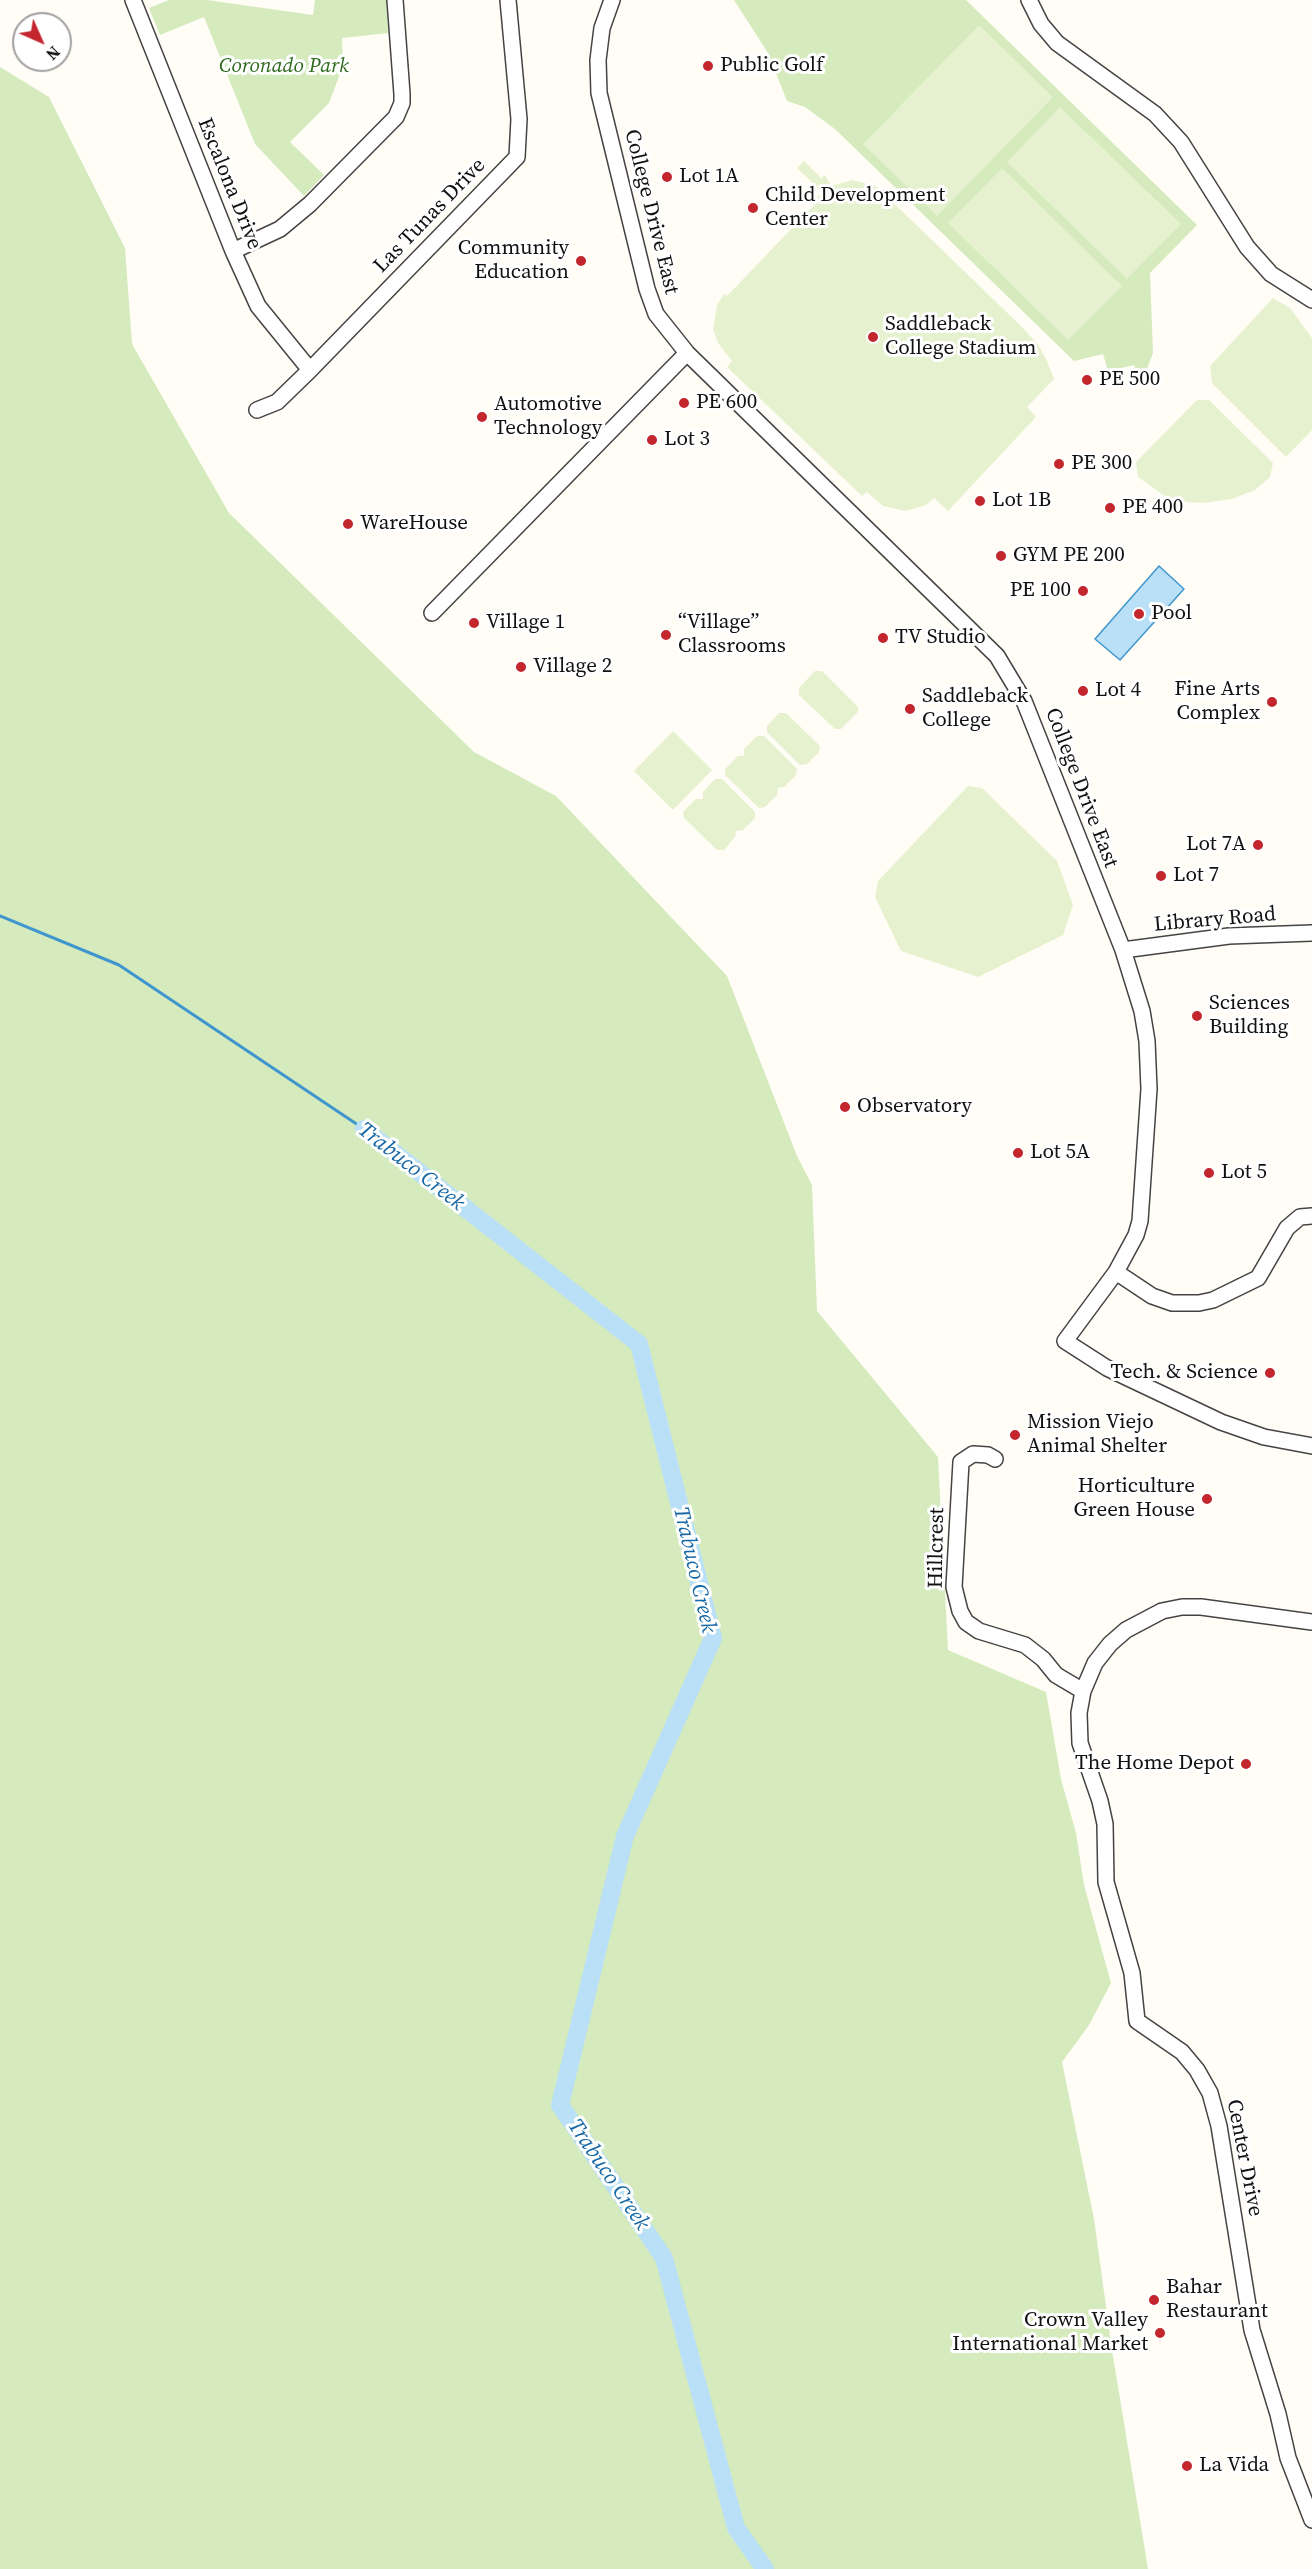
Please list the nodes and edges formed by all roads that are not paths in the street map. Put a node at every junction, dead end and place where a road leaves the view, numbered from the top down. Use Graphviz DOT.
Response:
graph roads {
  1 [pos="133,0"];
  2 [pos="395,0"];
  3 [pos="508,0"];
  4 [pos="612,0"];
  5 [pos="1029,0"];
  6 [pos="233,251"];
  7 [pos="1312,300"];
  8 [pos="687,353"];
  9 [pos="310,370"];
  10 [pos="257,410"];
  11 [pos="432,613"];
  12 [pos="1312,933"];
  13 [pos="1123,950"];
  14 [pos="1312,1216"];
  15 [pos="1116,1272"];
  16 [pos="1312,1446"];
  17 [pos="995,1459"];
  18 [pos="1312,1622"];
  19 [pos="1083,1691"];
  20 [pos="1312,2520"];
  1 -- 6 [label="street, Escalona Drive"];
  2 -- 6 [label="street"];
  3 -- 9 [label="street, Las Tunas Drive"];
  4 -- 8 [label="street, College Drive East"];
  5 -- 7 [label="street"];
  6 -- 9 [label="street, Escalona Drive"];
  8 -- 11 [label="street"];
  8 -- 13 [label="street, College Drive East"];
  9 -- 10 [label="street, Las Tunas Drive"];
  12 -- 13 [label="street, Library Road"];
  13 -- 15 [label="street, College Drive East"];
  14 -- 15 [label="street"];
  15 -- 16 [label="street, College Drive East"];
  17 -- 19 [label="street, Hillcrest"];
  18 -- 19 [label="street"];
  19 -- 20 [label="street, Center Drive"];
}
